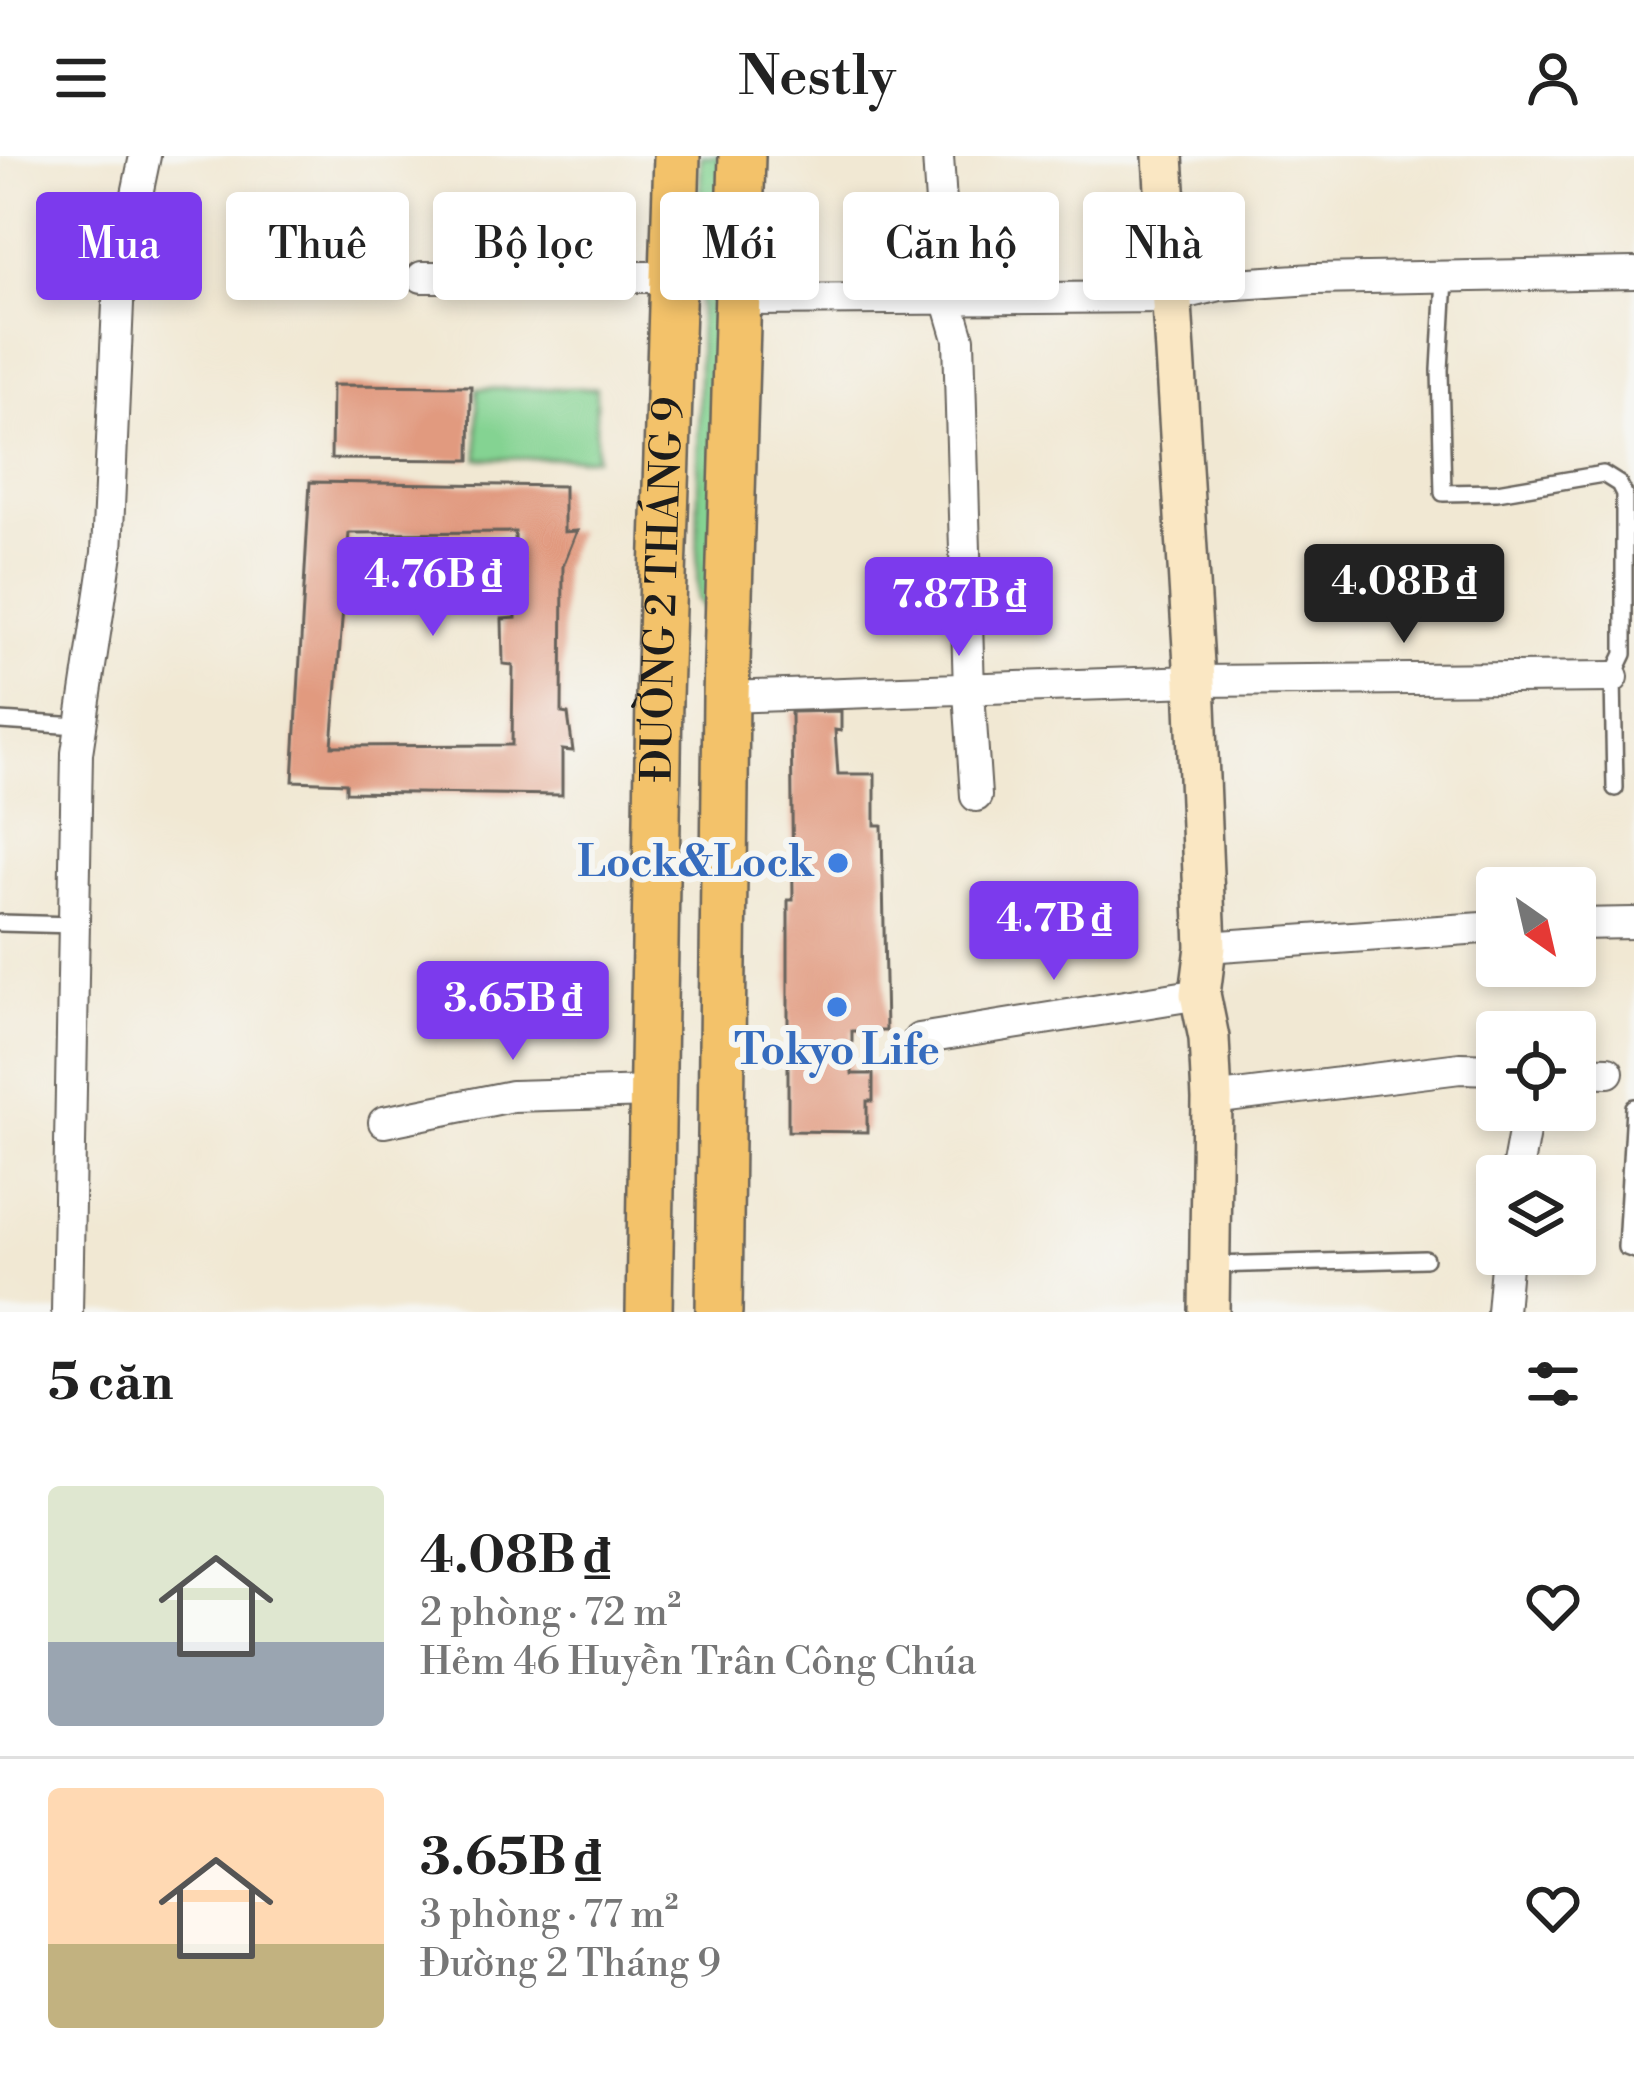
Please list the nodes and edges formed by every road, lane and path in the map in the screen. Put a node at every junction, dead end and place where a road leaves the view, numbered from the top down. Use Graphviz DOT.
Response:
graph roads {
  1 [pos="145,156"];
  2 [pos="677,156"];
  3 [pos="742,156"];
  4 [pos="938,156"];
  5 [pos="1163,156"];
  6 [pos="677,192"];
  7 [pos="742,192"];
  8 [pos="940,192"];
  9 [pos="1165,192"];
  10 [pos="1634,273"];
  11 [pos="422,277"];
  12 [pos="660,277"];
  13 [pos="1445,278"];
  14 [pos="1245,283"];
  15 [pos="675,300"];
  16 [pos="740,300"];
  17 [pos="948,300"];
  18 [pos="1170,300"];
  19 [pos="1613,677"];
  20 [pos="1195,681"];
  21 [pos="969,692"];
  22 [pos="659,697"];
  23 [pos="726,698"];
  24 [pos="0,722"];
  25 [pos="79,726"];
  26 [pos="1615,788"];
  27 [pos="976,796"];
  28 [pos="0,923"];
  29 [pos="1634,923"];
  30 [pos="1596,924"];
  31 [pos="75,925"];
  32 [pos="1476,928"];
  33 [pos="1206,946"];
  34 [pos="1200,994"];
  35 [pos="919,1039"];
  36 [pos="1476,1068"];
  37 [pos="1596,1072"];
  38 [pos="1607,1072"];
  39 [pos="652,1092"];
  40 [pos="1212,1099"];
  41 [pos="1634,1107"];
  42 [pos="384,1122"];
  43 [pos="1634,1250"];
  44 [pos="1425,1259"];
  45 [pos="1209,1265"];
  46 [pos="1505,1275"];
  47 [pos="719,1299"];
  48 [pos="650,1300"];
  49 [pos="67,1312"];
  50 [pos="1208,1312"];
  51 [pos="1502,1312"];
  1 -- 25 [label="street"];
  2 -- 6 [label="main road, ĐƯỜNG 2 THÁNG 9"];
  3 -- 7 [label="main road, ĐƯỜNG 2 THÁNG 9"];
  4 -- 8 [label="street"];
  5 -- 9 [label="street"];
  10 -- 13 [label="street"];
  11 -- 12 [label="street"];
  13 -- 14 [label="street"];
  13 -- 19 [label="lane"];
  15 -- 22 [label="main road, ĐƯỜNG 2 THÁNG 9"];
  16 -- 23 [label="main road, ĐƯỜNG 2 THÁNG 9"];
  17 -- 21 [label="street"];
  18 -- 20 [label="street"];
  19 -- 20 [label="street"];
  19 -- 26 [label="lane"];
  20 -- 21 [label="street"];
  20 -- 33 [label="street"];
  21 -- 23 [label="street"];
  21 -- 27 [label="street"];
  22 -- 23 [label="main road"];
  22 -- 39 [label="main road, ĐƯỜNG 2 THÁNG 9"];
  23 -- 47 [label="main road, ĐƯỜNG 2 THÁNG 9"];
  24 -- 25 [label="lane"];
  25 -- 31 [label="street"];
  28 -- 31 [label="lane"];
  29 -- 30 [label="street"];
  31 -- 49 [label="street"];
  32 -- 33 [label="street"];
  33 -- 34 [label="street"];
  34 -- 35 [label="street"];
  34 -- 40 [label="street"];
  36 -- 40 [label="street"];
  37 -- 38 [label="street"];
  39 -- 42 [label="street"];
  39 -- 48 [label="main road, ĐƯỜNG 2 THÁNG 9"];
  40 -- 45 [label="street"];
  41 -- 43 [label="lane"];
  44 -- 45 [label="lane"];
  45 -- 50 [label="street"];
  46 -- 51 [label="street"];
  47 -- 48 [label="main road"];
}
